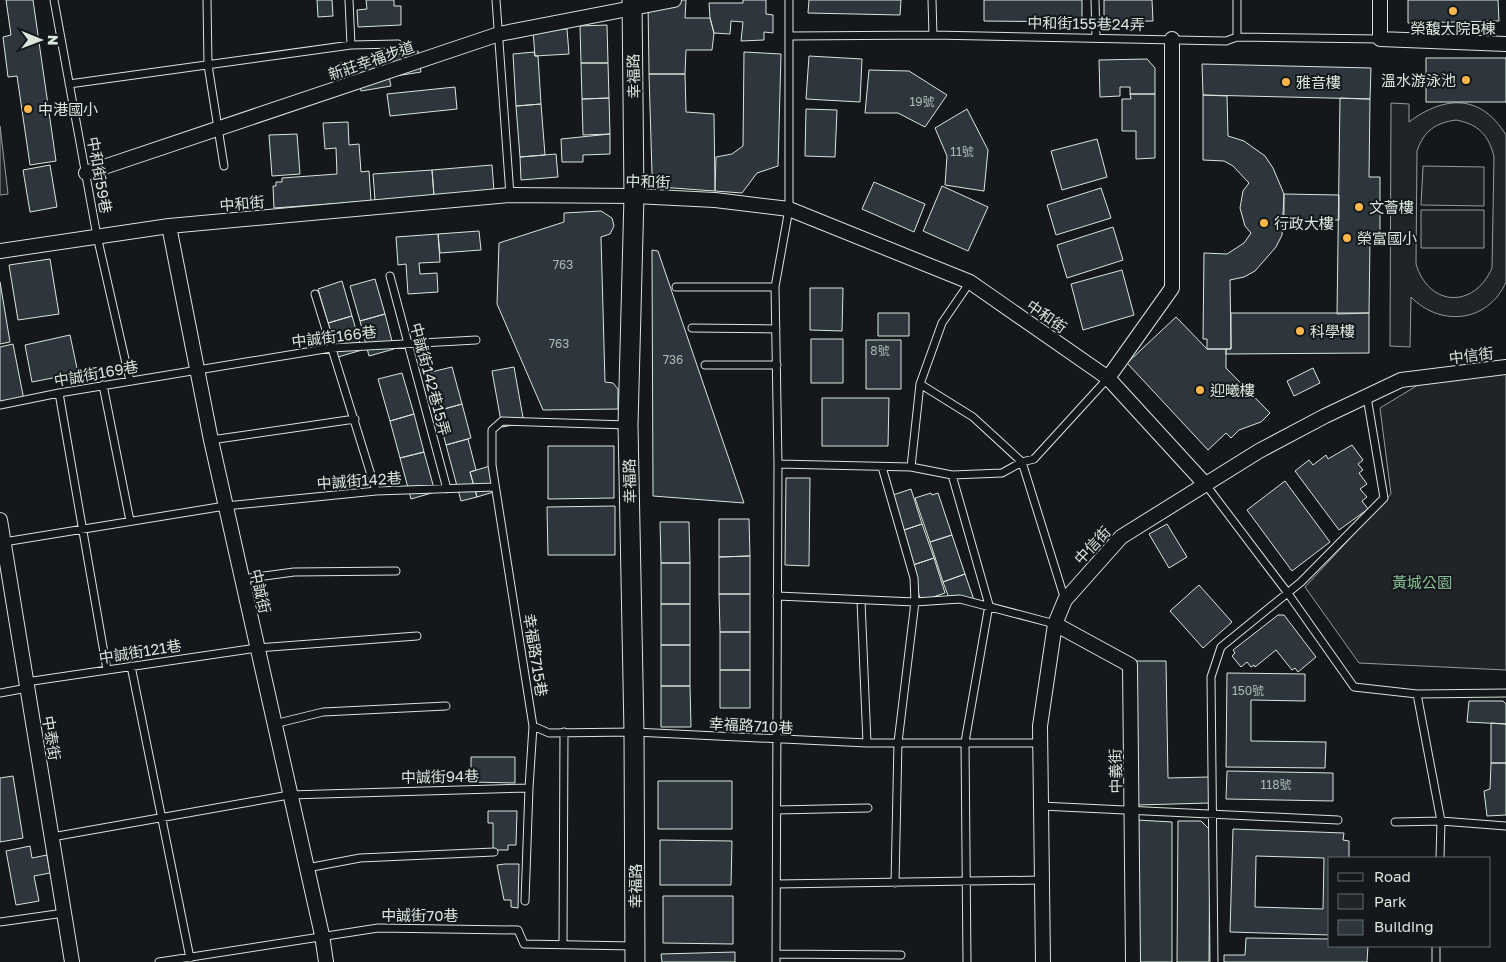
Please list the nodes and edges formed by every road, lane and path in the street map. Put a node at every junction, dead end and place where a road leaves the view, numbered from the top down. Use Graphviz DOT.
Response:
graph roads {
  1 [pos="54,0"];
  2 [pos="207,0"];
  3 [pos="350,0"];
  4 [pos="496,0"];
  5 [pos="674,0"];
  6 [pos="789,0"];
  7 [pos="932,0"];
  8 [pos="1095,0"];
  9 [pos="1237,0"];
  10 [pos="1380,0"];
  11 [pos="632,4"];
  12 [pos="499,34"];
  13 [pos="933,35"];
  14 [pos="790,36"];
  15 [pos="1096,37"];
  16 [pos="1237,37"];
  17 [pos="1172,39"];
  18 [pos="1380,39"];
  19 [pos="398,44"];
  20 [pos="1506,44"];
  21 [pos="351,45"];
  22 [pos="208,66"];
  23 [pos="69,84"];
  24 [pos="218,129"];
  25 [pos="224,166"];
  26 [pos="86,173"];
  27 [pos="510,195"];
  28 [pos="634,196"];
  29 [pos="789,209"];
  30 [pos="169,226"];
  31 [pos="97,236"];
  32 [pos="0,251"];
  33 [pos="390,276"];
  34 [pos="970,282"];
  35 [pos="676,287"];
  36 [pos="775,287"];
  37 [pos="316,294"];
  38 [pos="692,328"];
  39 [pos="776,329"];
  40 [pos="476,340"];
  41 [pos="407,342"];
  42 [pos="331,348"];
  43 [pos="705,365"];
  44 [pos="776,366"];
  45 [pos="1506,367"];
  46 [pos="197,370"];
  47 [pos="1108,378"];
  48 [pos="130,381"];
  49 [pos="920,384"];
  50 [pos="103,386"];
  51 [pos="59,393"];
  52 [pos="1367,397"];
  53 [pos="0,405"];
  54 [pos="355,419"];
  55 [pos="628,426"];
  56 [pos="211,440"];
  57 [pos="1022,462"];
  58 [pos="778,464"];
  59 [pos="882,467"];
  60 [pos="912,467"];
  61 [pos="952,475"];
  62 [pos="1206,484"];
  63 [pos="495,487"];
  64 [pos="447,488"];
  65 [pos="376,491"];
  66 [pos="225,506"];
  67 [pos="0,520"];
  68 [pos="130,521"];
  69 [pos="84,529"];
  70 [pos="4,542"];
  71 [pos="396,571"];
  72 [pos="242,579"];
  73 [pos="1287,592"];
  74 [pos="777,596"];
  75 [pos="1065,600"];
  76 [pos="861,601"];
  77 [pos="915,602"];
  78 [pos="989,605"];
  79 [pos="1055,624"];
  80 [pos="417,636"];
  81 [pos="257,648"];
  82 [pos="131,666"];
  83 [pos="107,670"];
  84 [pos="27,685"];
  85 [pos="0,693"];
  86 [pos="1506,693"];
  87 [pos="1417,694"];
  88 [pos="446,706"];
  89 [pos="273,724"];
  90 [pos="534,726"];
  91 [pos="564,732"];
  92 [pos="634,732"];
  93 [pos="776,740"];
  94 [pos="898,742"];
  95 [pos="965,742"];
  96 [pos="867,743"];
  97 [pos="1040,743"];
  98 [pos="529,788"];
  99 [pos="289,795"];
  100 [pos="1040,806"];
  101 [pos="868,808"];
  102 [pos="776,810"];
  103 [pos="1132,810"];
  104 [pos="1212,814"];
  105 [pos="163,817"];
  106 [pos="1338,820"];
  107 [pos="1441,821"];
  108 [pos="1395,822"];
  109 [pos="1506,826"];
  110 [pos="52,837"];
  111 [pos="494,852"];
  112 [pos="1440,857"];
  113 [pos="306,868"];
  114 [pos="1041,880"];
  115 [pos="968,881"];
  116 [pos="895,883"];
  117 [pos="777,884"];
  118 [pos="525,901"];
  119 [pos="64,913"];
  120 [pos="0,922"];
  121 [pos="322,935"];
  122 [pos="562,944"];
  123 [pos="1436,947"];
  124 [pos="635,954"];
  125 [pos="776,954"];
  126 [pos="902,955"];
  127 [pos="190,958"];
  128 [pos="72,962"];
  129 [pos="159,962"];
  130 [pos="326,962"];
  131 [pos="776,962"];
  132 [pos="967,962"];
  133 [pos="1043,962"];
  134 [pos="1133,962"];
  135 [pos="1214,962"];
  136 [pos="1436,962"];
  1 -- 23 [label="lane, 中和街59巷"];
  2 -- 22 [label="lane"];
  3 -- 21 [label="lane"];
  4 -- 12 [label="lane"];
  5 -- 11 [label="street, 新莊幸福步道"];
  6 -- 14 [label="lane"];
  7 -- 13 [label="lane"];
  8 -- 15 [label="lane"];
  9 -- 16 [label="lane"];
  10 -- 18 [label="street"];
  11 -- 12 [label="street, 新莊幸福步道"];
  11 -- 28 [label="street, 幸福路"];
  12 -- 24 [label="street, 新莊幸福步道"];
  12 -- 27 [label="lane"];
  13 -- 14 [label="lane, 中和街155巷24弄"];
  13 -- 15 [label="lane, 中和街155巷24弄"];
  14 -- 29 [label="lane"];
  15 -- 17 [label="lane, 中和街155巷24弄"];
  16 -- 17 [label="lane, 中和街155巷24弄"];
  16 -- 18 [label="lane, 中和街155巷24弄"];
  17 -- 47 [label="street"];
  18 -- 20 [label="street"];
  19 -- 21 [label="lane"];
  21 -- 22 [label="lane"];
  22 -- 23 [label="lane"];
  22 -- 24 [label="lane"];
  23 -- 26 [label="lane, 中和街59巷"];
  24 -- 25 [label="lane"];
  24 -- 26 [label="street, 新莊幸福步道"];
  26 -- 31 [label="lane, 中和街59巷"];
  27 -- 28 [label="street, 中和街"];
  27 -- 30 [label="street, 中和街"];
  28 -- 29 [label="street, 中和街"];
  28 -- 55 [label="street, 幸福路"];
  29 -- 34 [label="street, 中和街"];
  29 -- 36 [label="lane"];
  30 -- 31 [label="street, 中和街"];
  30 -- 46 [label="street, 中誠街"];
  31 -- 32 [label="street, 中和街"];
  31 -- 48 [label="lane, 中和街59巷"];
  33 -- 41 [label="lane, 中誠街142巷15弄"];
  34 -- 47 [label="street, 中和街"];
  34 -- 49 [label="lane"];
  35 -- 36 [label="lane"];
  36 -- 39 [label="lane"];
  37 -- 42 [label="lane"];
  38 -- 39 [label="lane"];
  39 -- 44 [label="lane"];
  40 -- 41 [label="lane, 中誠街166巷"];
  41 -- 42 [label="lane, 中誠街166巷"];
  41 -- 64 [label="lane, 中誠街142巷15弄"];
  42 -- 46 [label="lane, 中誠街166巷"];
  42 -- 54 [label="lane"];
  43 -- 44 [label="lane"];
  44 -- 58 [label="lane"];
  45 -- 52 [label="street, 中信街"];
  46 -- 48 [label="lane, 中誠街169巷"];
  46 -- 56 [label="street, 中誠街"];
  47 -- 57 [label="lane"];
  47 -- 62 [label="street, 中和街"];
  48 -- 50 [label="lane, 中誠街169巷"];
  49 -- 57 [label="lane"];
  49 -- 60 [label="lane"];
  50 -- 51 [label="lane, 中誠街169巷"];
  50 -- 68 [label="lane"];
  51 -- 53 [label="lane, 中誠街169巷"];
  51 -- 69 [label="lane"];
  52 -- 62 [label="street, 中信街"];
  52 -- 73 [label="lane"];
  54 -- 56 [label="lane"];
  54 -- 65 [label="lane"];
  55 -- 63 [label="lane, 幸福路715巷"];
  55 -- 92 [label="street, 幸福路"];
  56 -- 66 [label="street, 中誠街"];
  57 -- 61 [label="lane"];
  57 -- 75 [label="lane"];
  58 -- 59 [label="lane"];
  58 -- 74 [label="lane"];
  59 -- 60 [label="lane"];
  59 -- 77 [label="lane"];
  60 -- 61 [label="lane"];
  61 -- 78 [label="lane"];
  62 -- 73 [label="lane"];
  62 -- 75 [label="street, 中信街"];
  63 -- 64 [label="lane, 中誠街142巷"];
  63 -- 90 [label="lane, 幸福路715巷"];
  64 -- 65 [label="lane, 中誠街142巷"];
  65 -- 66 [label="lane, 中誠街142巷"];
  66 -- 68 [label="lane, 中誠街142巷"];
  66 -- 72 [label="street, 中誠街"];
  67 -- 70 [label="street, 中泰街"];
  68 -- 69 [label="lane, 中誠街142巷"];
  69 -- 70 [label="lane, 中誠街142巷"];
  69 -- 83 [label="lane"];
  70 -- 84 [label="street, 中泰街"];
  71 -- 72 [label="lane"];
  72 -- 81 [label="street, 中誠街"];
  73 -- 87 [label="lane"];
  73 -- 104 [label="lane"];
  74 -- 76 [label="lane"];
  74 -- 93 [label="lane"];
  75 -- 79 [label="street, 中信街"];
  76 -- 77 [label="lane"];
  76 -- 96 [label="lane"];
  77 -- 78 [label="lane"];
  77 -- 94 [label="lane"];
  78 -- 79 [label="lane"];
  78 -- 95 [label="lane"];
  79 -- 97 [label="street, 中信街"];
  79 -- 103 [label="street, 中義街"];
  80 -- 81 [label="lane, 中誠街121巷"];
  81 -- 82 [label="lane, 中誠街121巷"];
  81 -- 89 [label="street, 中誠街"];
  82 -- 83 [label="lane, 中誠街121巷"];
  82 -- 105 [label="lane"];
  83 -- 84 [label="lane, 中誠街121巷"];
  84 -- 85 [label="lane, 中誠街121巷"];
  84 -- 110 [label="street, 中泰街"];
  86 -- 87 [label="lane"];
  87 -- 107 [label="lane"];
  88 -- 89 [label="lane"];
  89 -- 99 [label="street, 中誠街"];
  90 -- 91 [label="lane"];
  90 -- 98 [label="lane"];
  91 -- 92 [label="lane"];
  91 -- 122 [label="lane"];
  92 -- 93 [label="lane, 幸福路710巷"];
  92 -- 124 [label="street, 幸福路"];
  93 -- 96 [label="lane, 幸福路710巷"];
  93 -- 102 [label="lane"];
  94 -- 95 [label="lane, 幸福路710巷"];
  94 -- 96 [label="lane, 幸福路710巷"];
  94 -- 116 [label="lane"];
  95 -- 97 [label="lane, 幸福路710巷"];
  95 -- 115 [label="lane"];
  97 -- 100 [label="street, 中信街"];
  98 -- 99 [label="lane, 中誠街94巷"];
  98 -- 118 [label="lane"];
  99 -- 105 [label="lane, 中誠街94巷"];
  99 -- 113 [label="street, 中誠街"];
  100 -- 103 [label="lane"];
  100 -- 114 [label="street, 中信街"];
  101 -- 102 [label="lane"];
  102 -- 117 [label="lane"];
  103 -- 104 [label="lane"];
  103 -- 134 [label="street, 中義街"];
  104 -- 106 [label="lane"];
  104 -- 135 [label="lane"];
  105 -- 110 [label="lane, 中誠街94巷"];
  105 -- 127 [label="lane"];
  107 -- 108 [label="lane"];
  107 -- 109 [label="lane"];
  107 -- 112 [label="lane"];
  110 -- 119 [label="street, 中泰街"];
  111 -- 113 [label="lane"];
  113 -- 121 [label="street, 中誠街"];
  114 -- 115 [label="lane"];
  114 -- 133 [label="street, 中信街"];
  115 -- 116 [label="lane"];
  115 -- 132 [label="lane"];
  116 -- 117 [label="lane"];
  117 -- 125 [label="lane"];
  119 -- 120 [label="lane"];
  119 -- 128 [label="street, 中泰街"];
  121 -- 122 [label="lane, 中誠街70巷"];
  121 -- 127 [label="lane, 中誠街70巷"];
  121 -- 130 [label="street, 中誠街"];
  122 -- 124 [label="lane"];
  123 -- 136 [label="lane"];
  125 -- 126 [label="lane"];
  125 -- 131 [label="lane"];
  127 -- 129 [label="lane, 中誠街70巷"];
}
